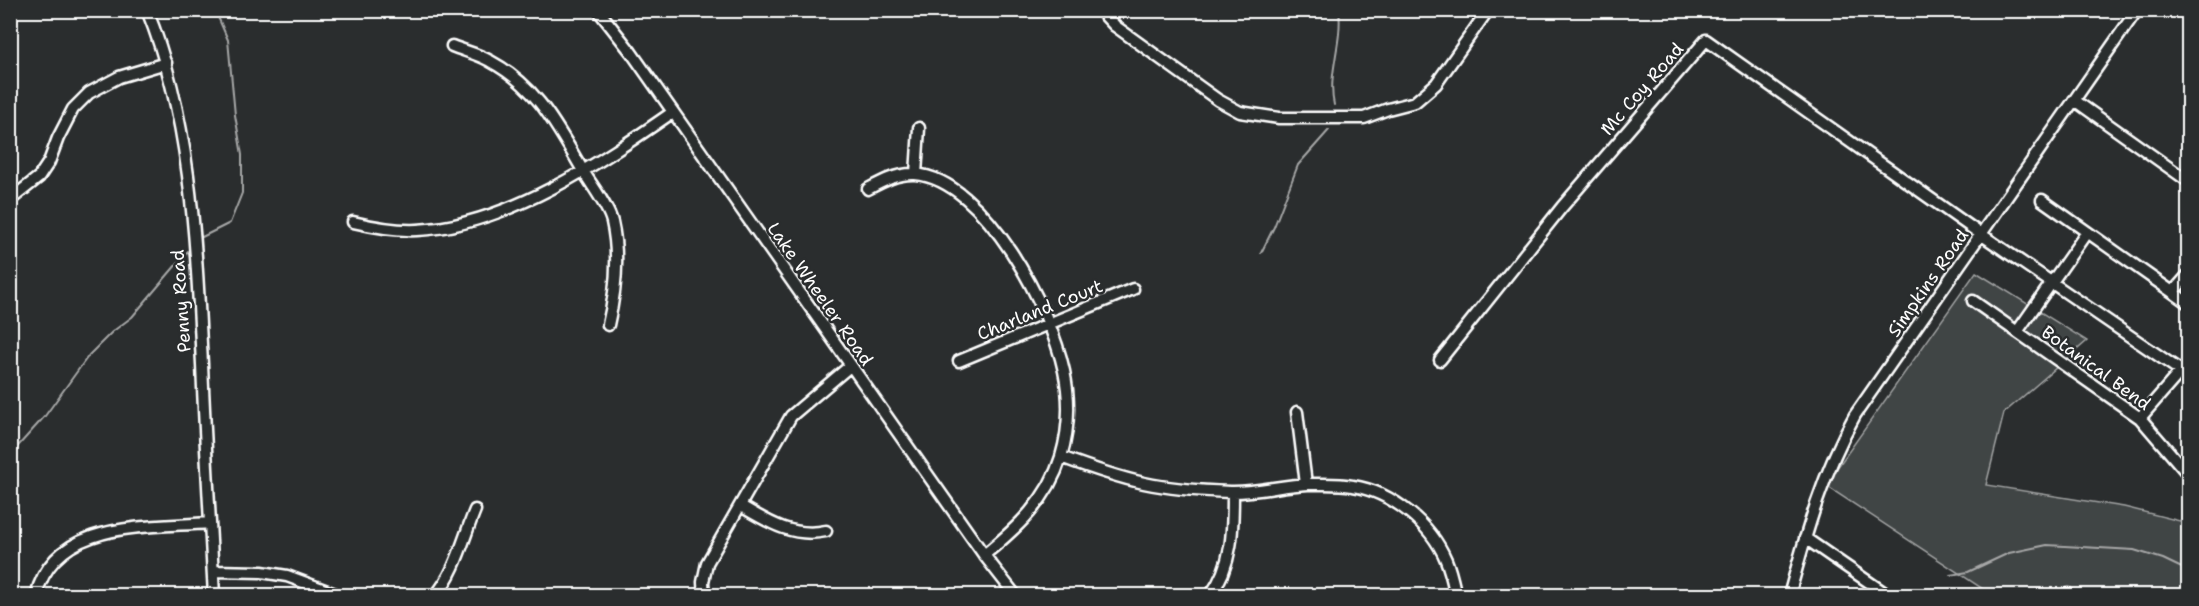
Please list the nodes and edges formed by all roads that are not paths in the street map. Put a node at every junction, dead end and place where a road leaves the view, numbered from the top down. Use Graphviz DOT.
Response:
graph roads {
  1 [pos="147,10"];
  2 [pos="598,10"];
  3 [pos="1100,10"];
  4 [pos="1488,10"];
  5 [pos="2136,10"];
  6 [pos="452,46"];
  7 [pos="166,63"];
  8 [pos="2074,100"];
  9 [pos="673,112"];
  10 [pos="919,128"];
  11 [pos="584,171"];
  12 [pos="916,174"];
  13 [pos="2188,181"];
  14 [pos="868,189"];
  15 [pos="10,200"];
  16 [pos="2042,200"];
  17 [pos="353,222"];
  18 [pos="2087,232"];
  19 [pos="1982,235"];
  20 [pos="2188,275"];
  21 [pos="2053,282"];
  22 [pos="1133,290"];
  23 [pos="2173,292"];
  24 [pos="1973,302"];
  25 [pos="2188,303"];
  26 [pos="1050,324"];
  27 [pos="608,325"];
  28 [pos="2017,332"];
  29 [pos="1440,360"];
  30 [pos="959,361"];
  31 [pos="850,366"];
  32 [pos="2185,367"];
  33 [pos="2188,380"];
  34 [pos="1297,412"];
  35 [pos="2140,418"];
  36 [pos="1061,457"];
  37 [pos="2188,474"];
  38 [pos="1306,484"];
  39 [pos="1233,492"];
  40 [pos="741,506"];
  41 [pos="475,510"];
  42 [pos="209,524"];
  43 [pos="825,531"];
  44 [pos="1805,538"];
  45 [pos="984,555"];
  46 [pos="213,570"];
  47 [pos="36,596"];
  48 [pos="214,596"];
  49 [pos="341,596"];
  50 [pos="435,596"];
  51 [pos="704,596"];
  52 [pos="1016,596"];
  53 [pos="1210,596"];
  54 [pos="1456,596"];
  55 [pos="1789,596"];
  56 [pos="1889,596"];
  1 -- 7 [label="street, Penny Road"];
  2 -- 9 [label="street, Lake Wheeler Road"];
  3 -- 4 [label="street"];
  5 -- 8 [label="street, Simpkins Road"];
  6 -- 11 [label="street"];
  7 -- 15 [label="street"];
  7 -- 42 [label="street, Penny Road"];
  8 -- 13 [label="street"];
  8 -- 19 [label="street, Simpkins Road"];
  9 -- 11 [label="street"];
  9 -- 31 [label="street, Lake Wheeler Road"];
  10 -- 12 [label="street"];
  11 -- 17 [label="street"];
  11 -- 27 [label="street"];
  12 -- 14 [label="street"];
  12 -- 26 [label="street"];
  16 -- 18 [label="street"];
  18 -- 21 [label="street"];
  18 -- 23 [label="street"];
  19 -- 21 [label="street"];
  19 -- 29 [label="street, Mc Coy Road"];
  19 -- 44 [label="street, Simpkins Road"];
  20 -- 23 [label="street"];
  21 -- 28 [label="street"];
  21 -- 32 [label="street"];
  22 -- 26 [label="street, Charland Court"];
  23 -- 25 [label="street"];
  24 -- 28 [label="street, Botanical Bend"];
  26 -- 30 [label="street, Charland Court"];
  26 -- 36 [label="street"];
  28 -- 35 [label="street, Botanical Bend"];
  31 -- 40 [label="street"];
  31 -- 45 [label="street, Lake Wheeler Road"];
  32 -- 33 [label="street"];
  32 -- 35 [label="street"];
  34 -- 38 [label="street"];
  35 -- 37 [label="street, Botanical Bend"];
  36 -- 39 [label="street"];
  36 -- 45 [label="street"];
  38 -- 39 [label="street"];
  38 -- 54 [label="street"];
  39 -- 53 [label="street"];
  40 -- 43 [label="street"];
  40 -- 51 [label="street"];
  41 -- 50 [label="street"];
  42 -- 46 [label="street, Penny Road"];
  42 -- 47 [label="street"];
  44 -- 55 [label="street, Simpkins Road"];
  44 -- 56 [label="street"];
  45 -- 52 [label="street, Lake Wheeler Road"];
  46 -- 48 [label="street, Penny Road"];
  46 -- 49 [label="street"];
}
